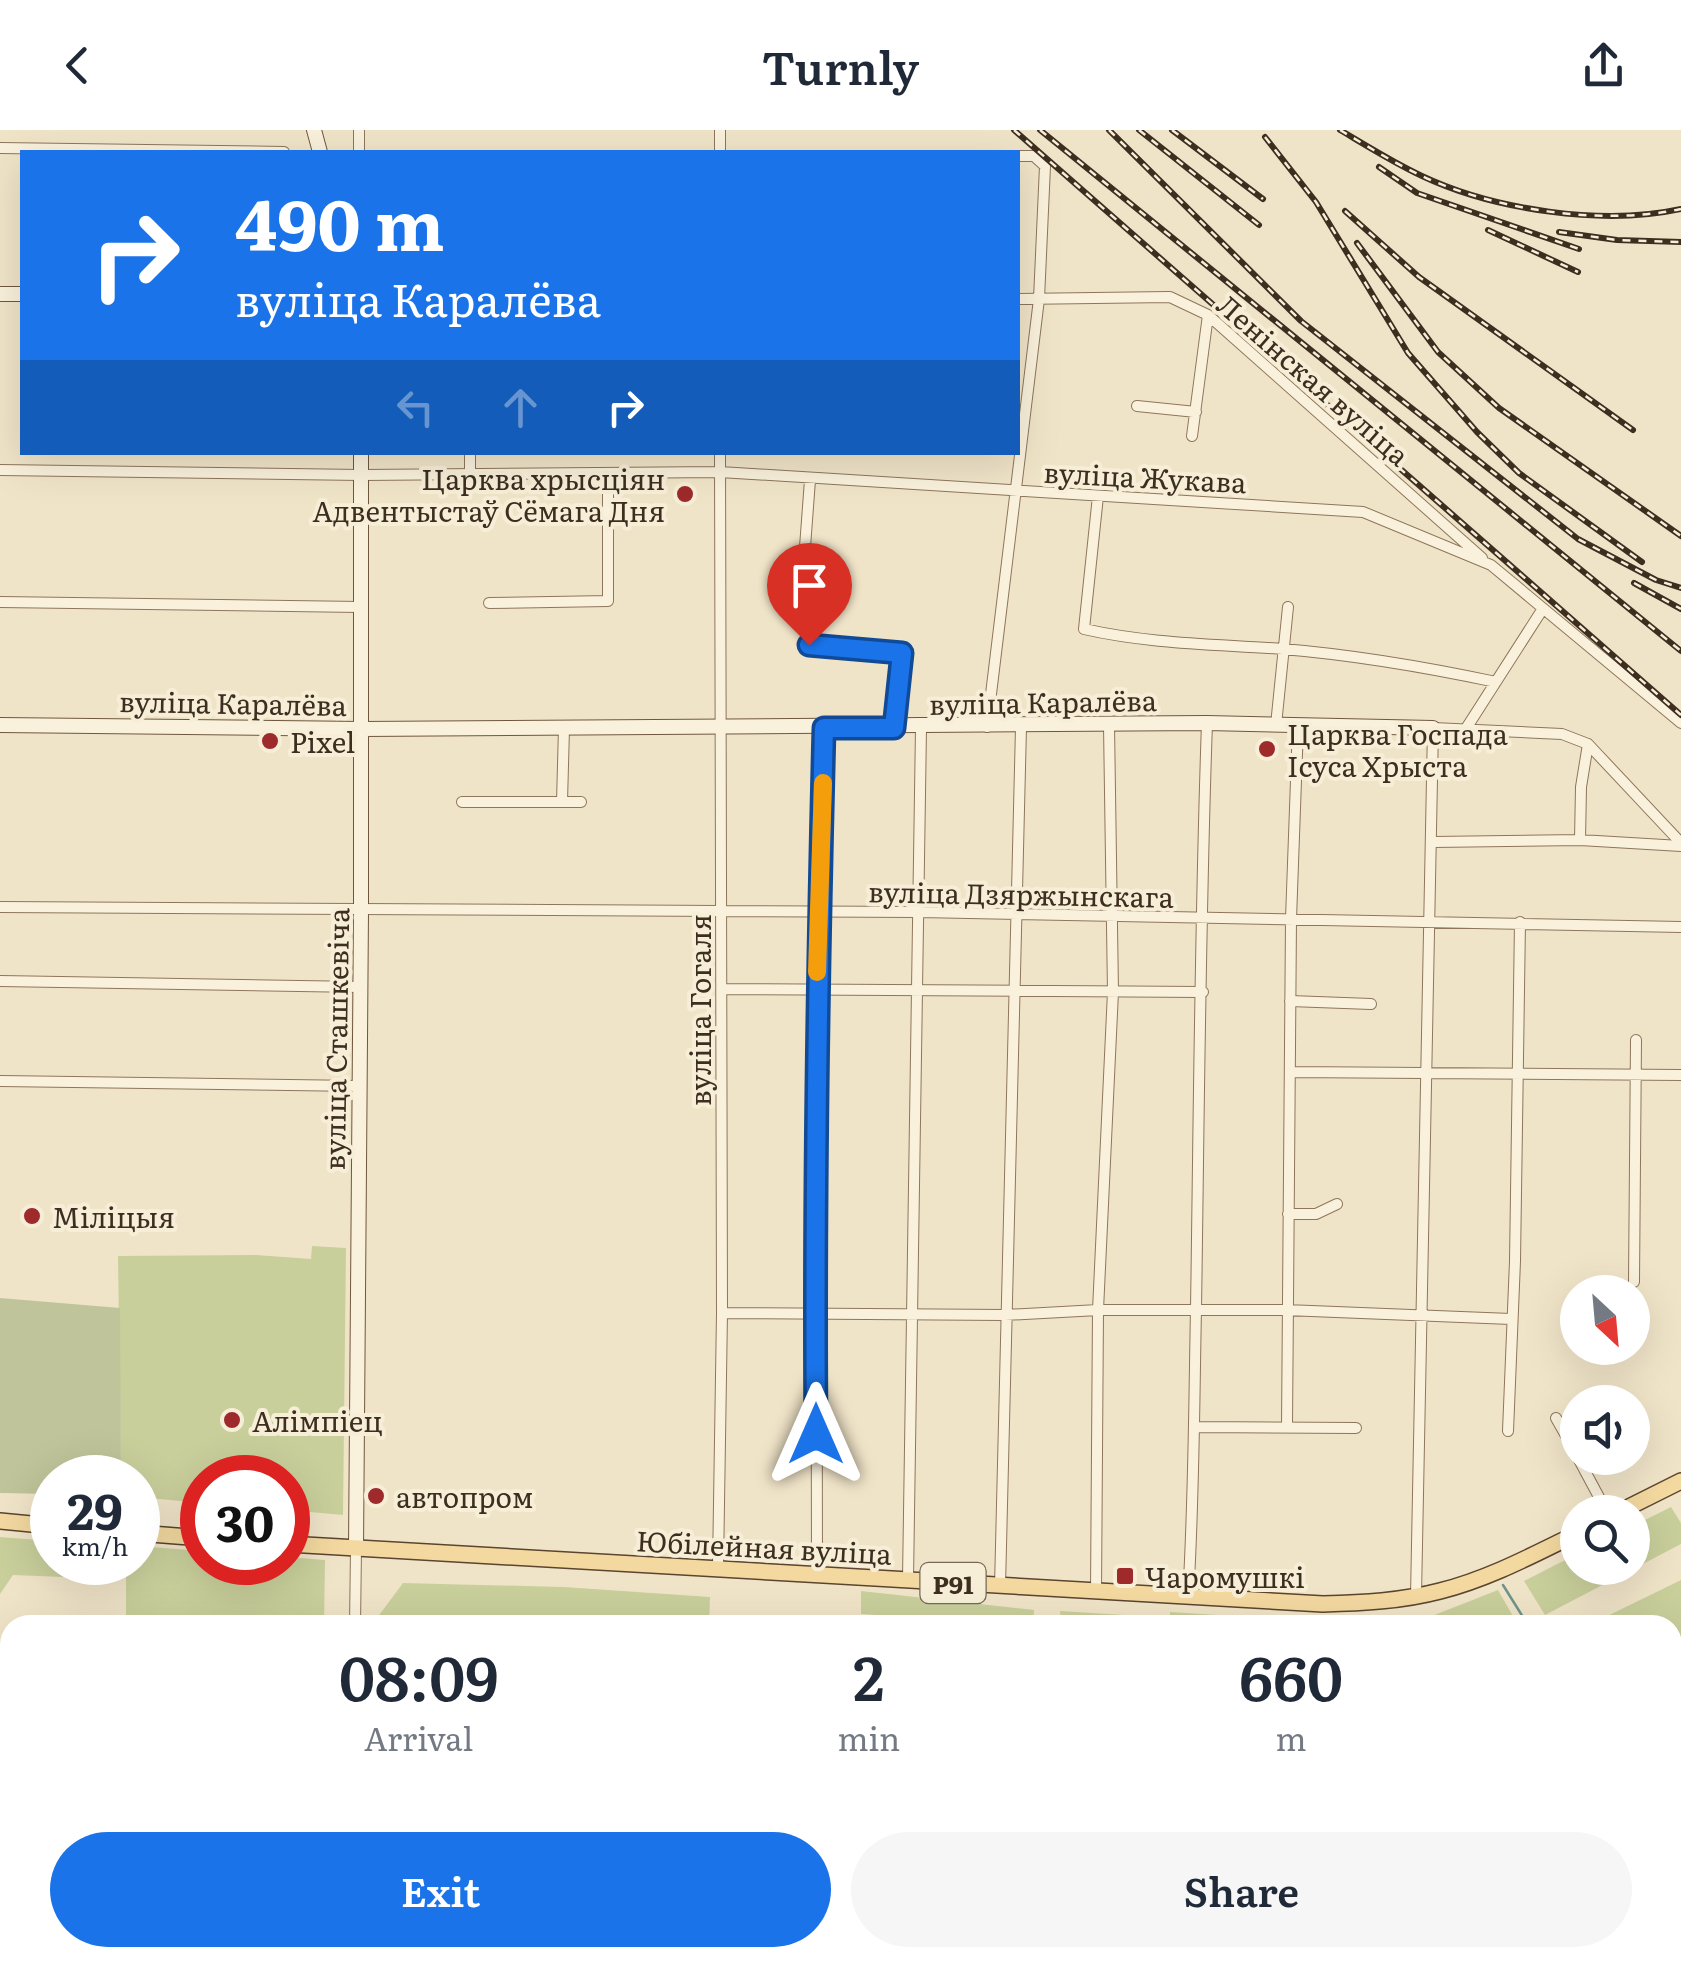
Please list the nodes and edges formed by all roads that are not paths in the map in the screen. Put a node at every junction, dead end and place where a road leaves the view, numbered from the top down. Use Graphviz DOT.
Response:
graph roads {
  1 [pos="0,148"];
  2 [pos="142,150"];
  3 [pos="1020,156"];
  4 [pos="1020,299"];
  5 [pos="1039,300"];
  6 [pos="1208,315"];
  7 [pos="1138,406"];
  8 [pos="1196,412"];
  9 [pos="1192,436"];
  10 [pos="361,455"];
  11 [pos="470,455"];
  12 [pos="720,455"];
  13 [pos="0,470"];
  14 [pos="720,472"];
  15 [pos="470,474"];
  16 [pos="608,474"];
  17 [pos="361,475"];
  18 [pos="810,480"];
  19 [pos="1017,491"];
  20 [pos="1098,496"];
  21 [pos="1490,566"];
  22 [pos="0,602"];
  23 [pos="489,603"];
  24 [pos="360,607"];
  25 [pos="1288,607"];
  26 [pos="1542,610"];
  27 [pos="1283,649"];
  28 [pos="1496,682"];
  29 [pos="1681,723"];
  30 [pos="0,724"];
  31 [pos="1207,724"];
  32 [pos="1109,725"];
  33 [pos="1276,725"];
  34 [pos="1298,725"];
  35 [pos="720,726"];
  36 [pos="1021,726"];
  37 [pos="987,727"];
  38 [pos="1467,727"];
  39 [pos="564,728"];
  40 [pos="824,728"];
  41 [pos="894,728"];
  42 [pos="921,728"];
  43 [pos="1433,728"];
  44 [pos="361,729"];
  45 [pos="1588,744"];
  46 [pos="462,802"];
  47 [pos="562,802"];
  48 [pos="582,802"];
  49 [pos="1580,840"];
  50 [pos="1433,842"];
  51 [pos="1681,845"];
  52 [pos="0,908"];
  53 [pos="362,911"];
  54 [pos="721,912"];
  55 [pos="920,912"];
  56 [pos="821,913"];
  57 [pos="1016,913"];
  58 [pos="1113,916"];
  59 [pos="1200,918"];
  60 [pos="1291,919"];
  61 [pos="1427,922"];
  62 [pos="1520,922"];
  63 [pos="1681,928"];
  64 [pos="0,981"];
  65 [pos="360,987"];
  66 [pos="722,989"];
  67 [pos="816,989"];
  68 [pos="919,990"];
  69 [pos="1015,990"];
  70 [pos="1113,992"];
  71 [pos="1203,992"];
  72 [pos="1290,1001"];
  73 [pos="1372,1004"];
  74 [pos="1636,1040"];
  75 [pos="1426,1071"];
  76 [pos="1290,1072"];
  77 [pos="1518,1073"];
  78 [pos="1681,1075"];
  79 [pos="1634,1076"];
  80 [pos="0,1080"];
  81 [pos="359,1086"];
  82 [pos="1338,1204"];
  83 [pos="1288,1214"];
  84 [pos="1634,1275"];
  85 [pos="1098,1310"];
  86 [pos="1286,1310"];
  87 [pos="1196,1312"];
  88 [pos="722,1313"];
  89 [pos="911,1314"];
  90 [pos="815,1315"];
  91 [pos="1005,1315"];
  92 [pos="1422,1315"];
  93 [pos="1511,1319"];
  94 [pos="1556,1418"];
  95 [pos="1560,1425"];
  96 [pos="1195,1427"];
  97 [pos="1287,1427"];
  98 [pos="1356,1428"];
  99 [pos="1508,1430"];
  100 [pos="1681,1481"];
  101 [pos="1650,1496"];
  102 [pos="0,1521"];
  103 [pos="30,1524"];
  104 [pos="1560,1541"];
  105 [pos="310,1546"];
  106 [pos="356,1549"];
  107 [pos="718,1568"];
  108 [pos="817,1573"];
  109 [pos="908,1580"];
  110 [pos="1000,1587"];
  111 [pos="1096,1592"];
  112 [pos="1416,1596"];
  113 [pos="1188,1598"];
  114 [pos="355,1615"];
  1 -- 2 [label="street"];
  3 -- 5 [label="street"];
  4 -- 5 [label="street, Ленінская вуліца"];
  5 -- 6 [label="street, Ленінская вуліца"];
  5 -- 19 [label="street"];
  6 -- 8 [label="street"];
  6 -- 21 [label="street, Ленінская вуліца"];
  7 -- 8 [label="street"];
  8 -- 9 [label="street"];
  10 -- 17 [label="street, вуліца Сташкевіча"];
  11 -- 15 [label="street"];
  12 -- 14 [label="street, вуліца Гогаля"];
  13 -- 17 [label="street, вуліца Жукава"];
  14 -- 16 [label="street, вуліца Жукава"];
  14 -- 18 [label="street, вуліца Жукава"];
  14 -- 35 [label="street, вуліца Гогаля"];
  15 -- 16 [label="street, вуліца Жукава"];
  15 -- 17 [label="street, вуліца Жукава"];
  16 -- 23 [label="street"];
  17 -- 24 [label="street, вуліца Сташкевіча"];
  18 -- 19 [label="street, вуліца Жукава"];
  18 -- 41 [label="street"];
  19 -- 20 [label="street, вуліца Жукава"];
  19 -- 37 [label="street"];
  20 -- 21 [label="street, вуліца Жукава"];
  20 -- 27 [label="street"];
  21 -- 26 [label="street, вуліца Жукава"];
  22 -- 24 [label="street"];
  24 -- 44 [label="street, вуліца Сташкевіча"];
  25 -- 27 [label="street"];
  26 -- 28 [label="street"];
  26 -- 29 [label="street, вуліца Жукава"];
  27 -- 28 [label="street"];
  27 -- 33 [label="street"];
  28 -- 38 [label="street"];
  30 -- 44 [label="street, вуліца Каралёва"];
  31 -- 32 [label="street, вуліца Каралёва"];
  31 -- 33 [label="street, вуліца Каралёва"];
  31 -- 59 [label="street"];
  32 -- 36 [label="street, вуліца Каралёва"];
  32 -- 58 [label="street"];
  33 -- 34 [label="street, вуліца Каралёва"];
  34 -- 43 [label="street, вуліца Каралёва"];
  34 -- 60 [label="street"];
  35 -- 39 [label="street, вуліца Каралёва"];
  35 -- 40 [label="street, вуліца Каралёва"];
  35 -- 54 [label="street, вуліца Гогаля"];
  36 -- 37 [label="street, вуліца Каралёва"];
  36 -- 57 [label="street"];
  37 -- 42 [label="street, вуліца Каралёва"];
  38 -- 43 [label="street, вуліца Каралёва"];
  38 -- 45 [label="street, вуліца Каралёва"];
  39 -- 44 [label="street, вуліца Каралёва"];
  39 -- 47 [label="street"];
  40 -- 41 [label="street, вуліца Каралёва"];
  40 -- 56 [label="street"];
  41 -- 42 [label="street, вуліца Каралёва"];
  42 -- 55 [label="street"];
  43 -- 50 [label="street"];
  44 -- 53 [label="street, вуліца Сташкевіча"];
  45 -- 49 [label="street"];
  45 -- 51 [label="street"];
  46 -- 47 [label="street"];
  47 -- 48 [label="street"];
  49 -- 50 [label="street"];
  49 -- 51 [label="street"];
  50 -- 61 [label="street"];
  52 -- 53 [label="street, вуліца Дзяржынскага"];
  53 -- 54 [label="street, вуліца Дзяржынскага"];
  53 -- 65 [label="street, вуліца Сташкевіча"];
  54 -- 56 [label="street, вуліца Дзяржынскага"];
  54 -- 66 [label="street, вуліца Гогаля"];
  55 -- 56 [label="street, вуліца Дзяржынскага"];
  55 -- 57 [label="street, вуліца Дзяржынскага"];
  55 -- 68 [label="street"];
  56 -- 67 [label="street"];
  57 -- 58 [label="street, вуліца Дзяржынскага"];
  57 -- 69 [label="street"];
  58 -- 59 [label="street, вуліца Дзяржынскага"];
  58 -- 70 [label="street"];
  59 -- 60 [label="street, вуліца Дзяржынскага"];
  59 -- 71 [label="street"];
  60 -- 61 [label="street, вуліца Дзяржынскага"];
  60 -- 72 [label="street"];
  61 -- 62 [label="street, вуліца Дзяржынскага"];
  61 -- 75 [label="street"];
  62 -- 63 [label="street, вуліца Дзяржынскага"];
  62 -- 77 [label="street"];
  64 -- 65 [label="street"];
  65 -- 81 [label="street, вуліца Сташкевіча"];
  66 -- 67 [label="street"];
  66 -- 88 [label="street, вуліца Гогаля"];
  67 -- 68 [label="street"];
  67 -- 90 [label="street"];
  68 -- 69 [label="street"];
  68 -- 89 [label="street"];
  69 -- 70 [label="street"];
  69 -- 91 [label="street"];
  70 -- 71 [label="street"];
  70 -- 85 [label="street"];
  71 -- 87 [label="street"];
  72 -- 73 [label="street"];
  72 -- 76 [label="street"];
  74 -- 79 [label="street"];
  75 -- 76 [label="street"];
  75 -- 77 [label="street"];
  75 -- 92 [label="street"];
  76 -- 83 [label="street"];
  77 -- 79 [label="street"];
  77 -- 93 [label="street"];
  78 -- 79 [label="street"];
  79 -- 84 [label="street"];
  80 -- 81 [label="street"];
  81 -- 106 [label="street, вуліца Сташкевіча"];
  82 -- 83 [label="street"];
  83 -- 86 [label="street"];
  85 -- 87 [label="street"];
  85 -- 91 [label="street"];
  85 -- 111 [label="street"];
  86 -- 87 [label="street"];
  86 -- 92 [label="street"];
  86 -- 97 [label="street"];
  87 -- 96 [label="street"];
  88 -- 90 [label="street"];
  88 -- 107 [label="street, вуліца Гогаля"];
  89 -- 90 [label="street"];
  89 -- 91 [label="street"];
  89 -- 109 [label="street"];
  90 -- 108 [label="street"];
  91 -- 110 [label="street"];
  92 -- 93 [label="street"];
  92 -- 112 [label="street"];
  93 -- 99 [label="street"];
  94 -- 95 [label="street"];
  96 -- 97 [label="street"];
  96 -- 113 [label="street"];
  97 -- 98 [label="street"];
  100 -- 101 [label="main road"];
  102 -- 103 [label="main road"];
  104 -- 112 [label="main road, Р91"];
  105 -- 106 [label="main road, Юбілейная вуліца / Р91"];
  106 -- 107 [label="main road, Юбілейная вуліца / Р91"];
  106 -- 114 [label="street, вуліца Сташкевіча"];
  107 -- 108 [label="main road, Юбілейная вуліца / Р91"];
  108 -- 109 [label="main road, Юбілейная вуліца / Р91"];
  109 -- 110 [label="main road, Юбілейная вуліца / Р91"];
  110 -- 111 [label="main road, Юбілейная вуліца / Р91"];
  111 -- 113 [label="main road, Юбілейная вуліца / Р91"];
  112 -- 113 [label="main road, Юбілейная вуліца / Р91"];
}
